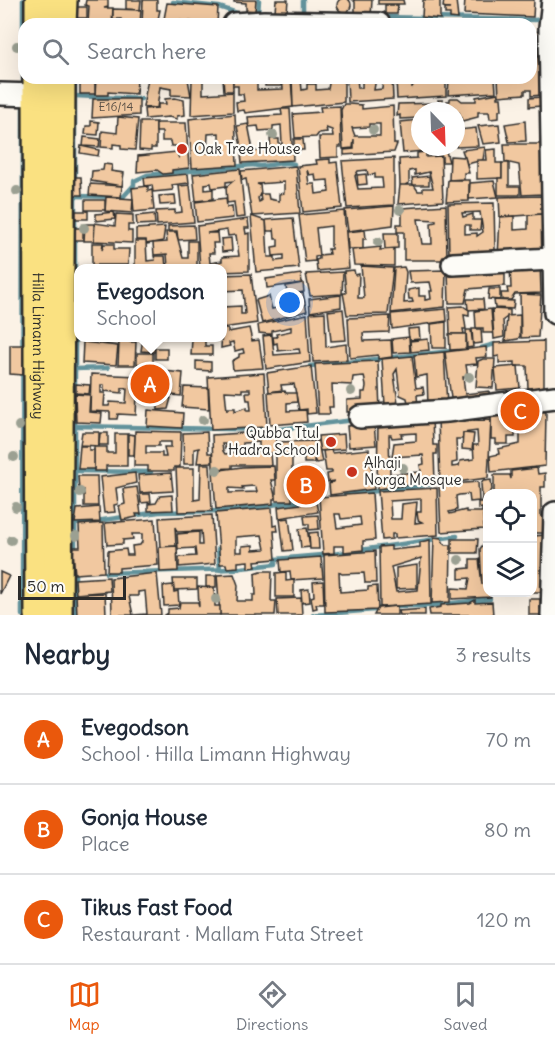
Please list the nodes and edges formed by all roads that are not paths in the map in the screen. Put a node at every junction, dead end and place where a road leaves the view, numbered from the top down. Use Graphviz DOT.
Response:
graph roads {
  1 [pos="39,0"];
  2 [pos="63,0"];
  3 [pos="553,0"];
  4 [pos="39,18"];
  5 [pos="62,18"];
  6 [pos="545,28"];
  7 [pos="61,84"];
  8 [pos="37,86"];
  9 [pos="0,94"];
  10 [pos="553,259"];
  11 [pos="453,264"];
  12 [pos="555,313"];
  13 [pos="555,397"];
  14 [pos="360,417"];
  15 [pos="555,513"];
  16 [pos="39,615"];
  17 [pos="58,615"];
  18 [pos="552,615"];
  1 -- 4 [label="main road"];
  2 -- 5 [label="main road"];
  3 -- 6 [label="street"];
  6 -- 10 [label="street"];
  7 -- 17 [label="main road, Hilla Limann Highway"];
  8 -- 9 [label="street"];
  8 -- 16 [label="main road, Hilla Limann Highway"];
  10 -- 11 [label="street"];
  10 -- 12 [label="street"];
  13 -- 14 [label="street"];
  15 -- 18 [label="street"];
}
